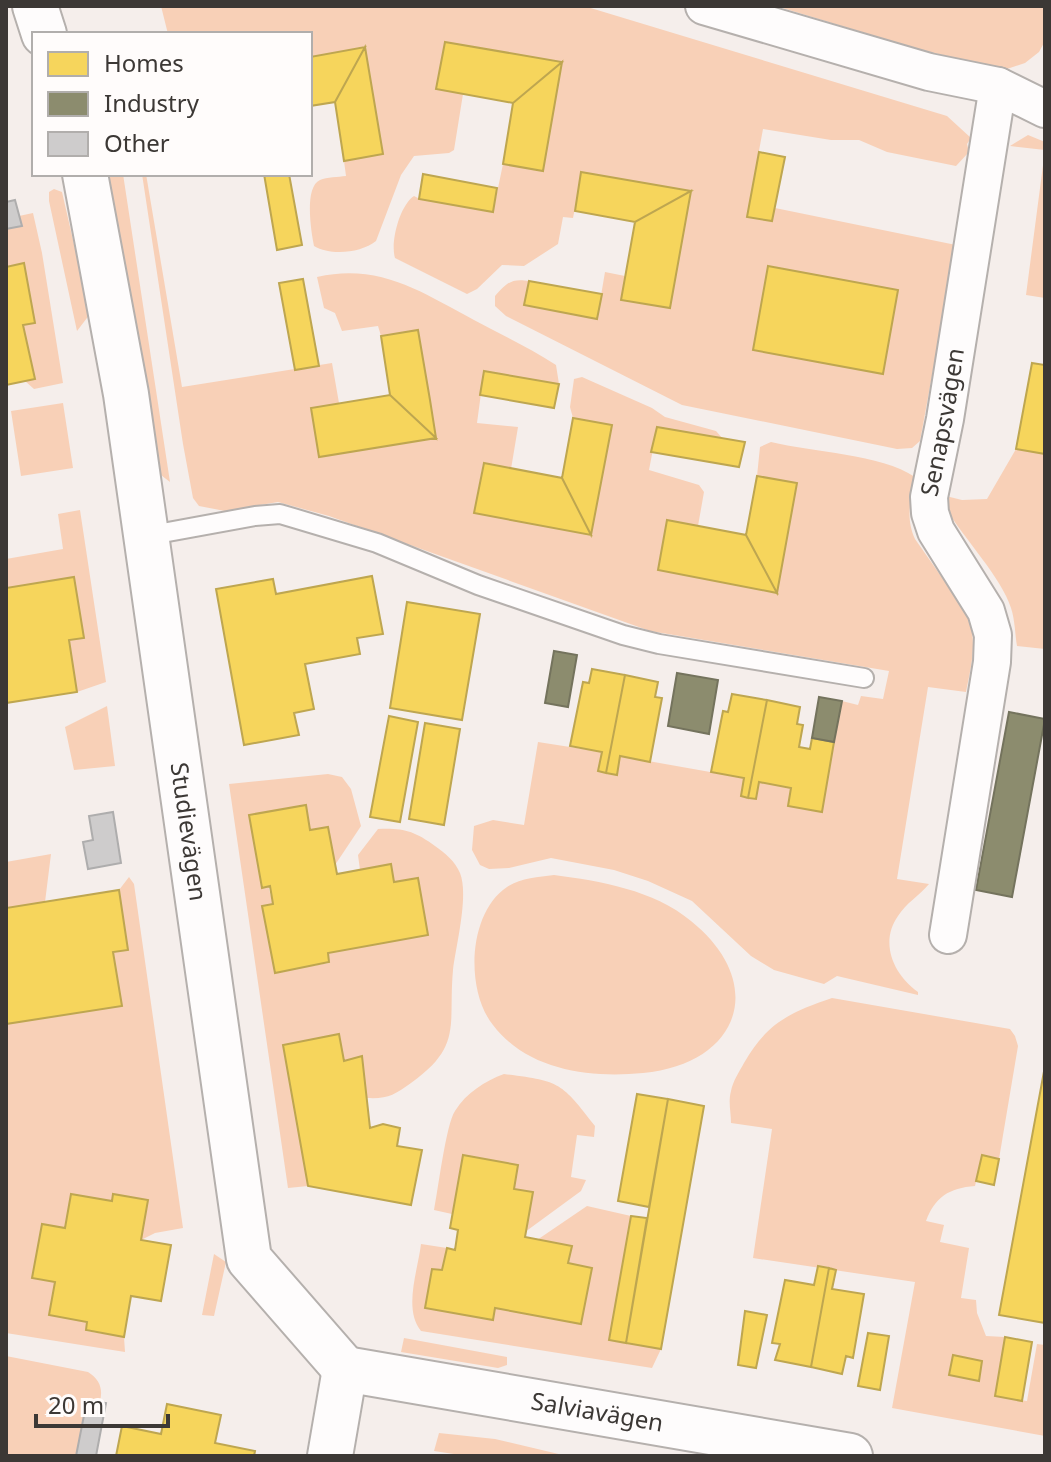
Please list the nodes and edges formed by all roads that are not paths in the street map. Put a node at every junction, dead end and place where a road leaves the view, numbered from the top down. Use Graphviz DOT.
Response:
graph roads {
  1 [pos="35,6"];
  2 [pos="704,6"];
  3 [pos="43,32"];
  4 [pos="998,86"];
  5 [pos="1045,109"];
  6 [pos="85,176"];
  7 [pos="146,536"];
  8 [pos="864,678"];
  9 [pos="948,935"];
  10 [pos="345,1369"];
  11 [pos="836,1455"];
  12 [pos="330,1456"];
  1 -- 3 [label="street"];
  2 -- 4 [label="street"];
  4 -- 5 [label="street"];
  4 -- 9 [label="street, Senapsvägen"];
  6 -- 7 [label="street, Studievägen"];
  7 -- 8 [label="lane"];
  7 -- 10 [label="street, Studievägen"];
  10 -- 11 [label="street, Salviavägen"];
  10 -- 12 [label="street"];
}
